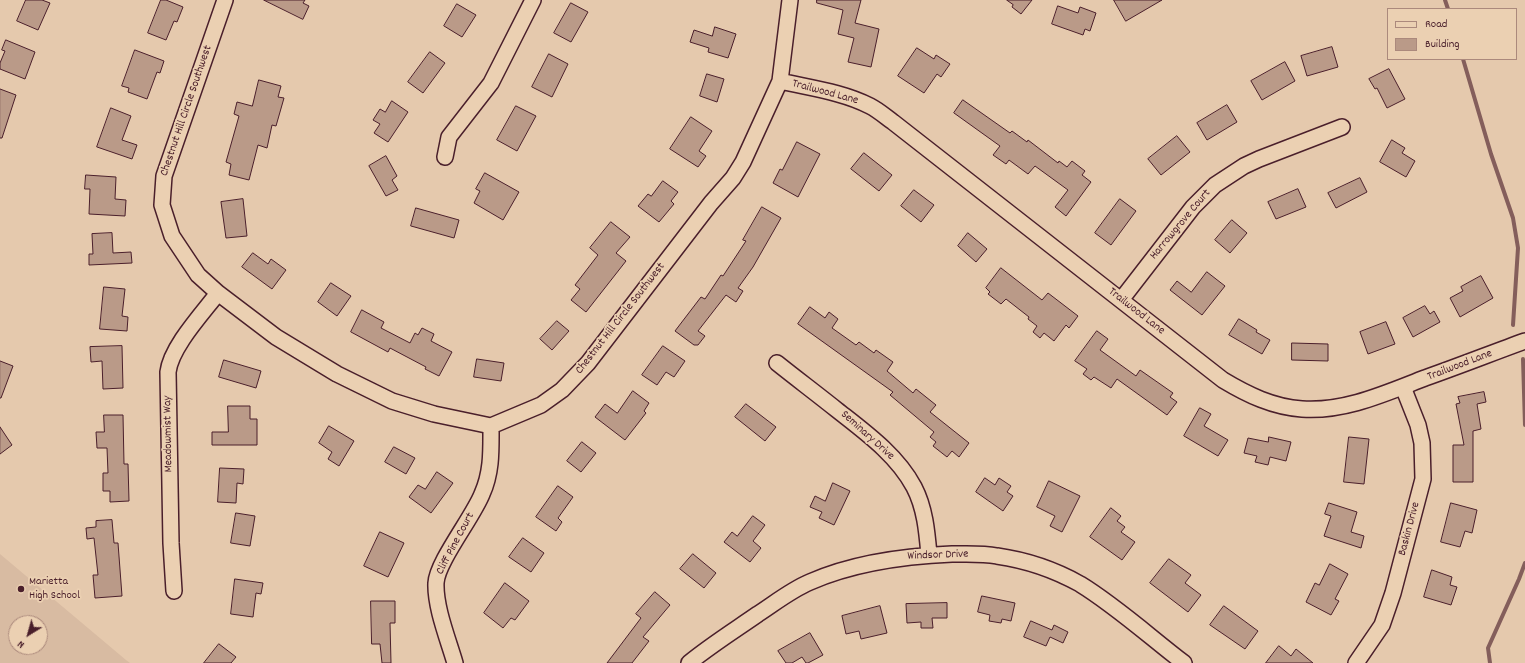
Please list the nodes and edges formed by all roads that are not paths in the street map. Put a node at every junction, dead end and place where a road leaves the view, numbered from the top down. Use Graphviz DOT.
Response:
graph roads {
  1 [pos="225,0"];
  2 [pos="533,0"];
  3 [pos="790,0"];
  4 [pos="780,82"];
  5 [pos="1342,127"];
  6 [pos="445,157"];
  7 [pos="218,293"];
  8 [pos="1120,300"];
  9 [pos="1525,341"];
  10 [pos="777,363"];
  11 [pos="1403,387"];
  12 [pos="491,426"];
  13 [pos="930,555"];
  14 [pos="174,590"];
  15 [pos="455,663"];
  16 [pos="689,663"];
  17 [pos="1184,663"];
  18 [pos="1356,663"];
  1 -- 7 [label="street, Chestnut Hill Circle Southwest"];
  2 -- 6 [label="street"];
  3 -- 4 [label="street, Chestnut Hill Circle Southwest"];
  4 -- 8 [label="street, Trailwood Lane"];
  4 -- 12 [label="street, Chestnut Hill Circle Southwest"];
  5 -- 8 [label="street, Harrowgrove Court"];
  7 -- 12 [label="street, Chestnut Hill Circle Southwest"];
  7 -- 14 [label="street, Meadowmist Way"];
  8 -- 11 [label="street, Trailwood Lane"];
  9 -- 11 [label="street, Trailwood Lane"];
  10 -- 13 [label="street, Seminary Drive"];
  11 -- 18 [label="street, Baskin Drive"];
  12 -- 15 [label="street, Cliff Pine Court"];
  13 -- 16 [label="street, Windsor Drive"];
  13 -- 17 [label="street, Windsor Drive"];
}
